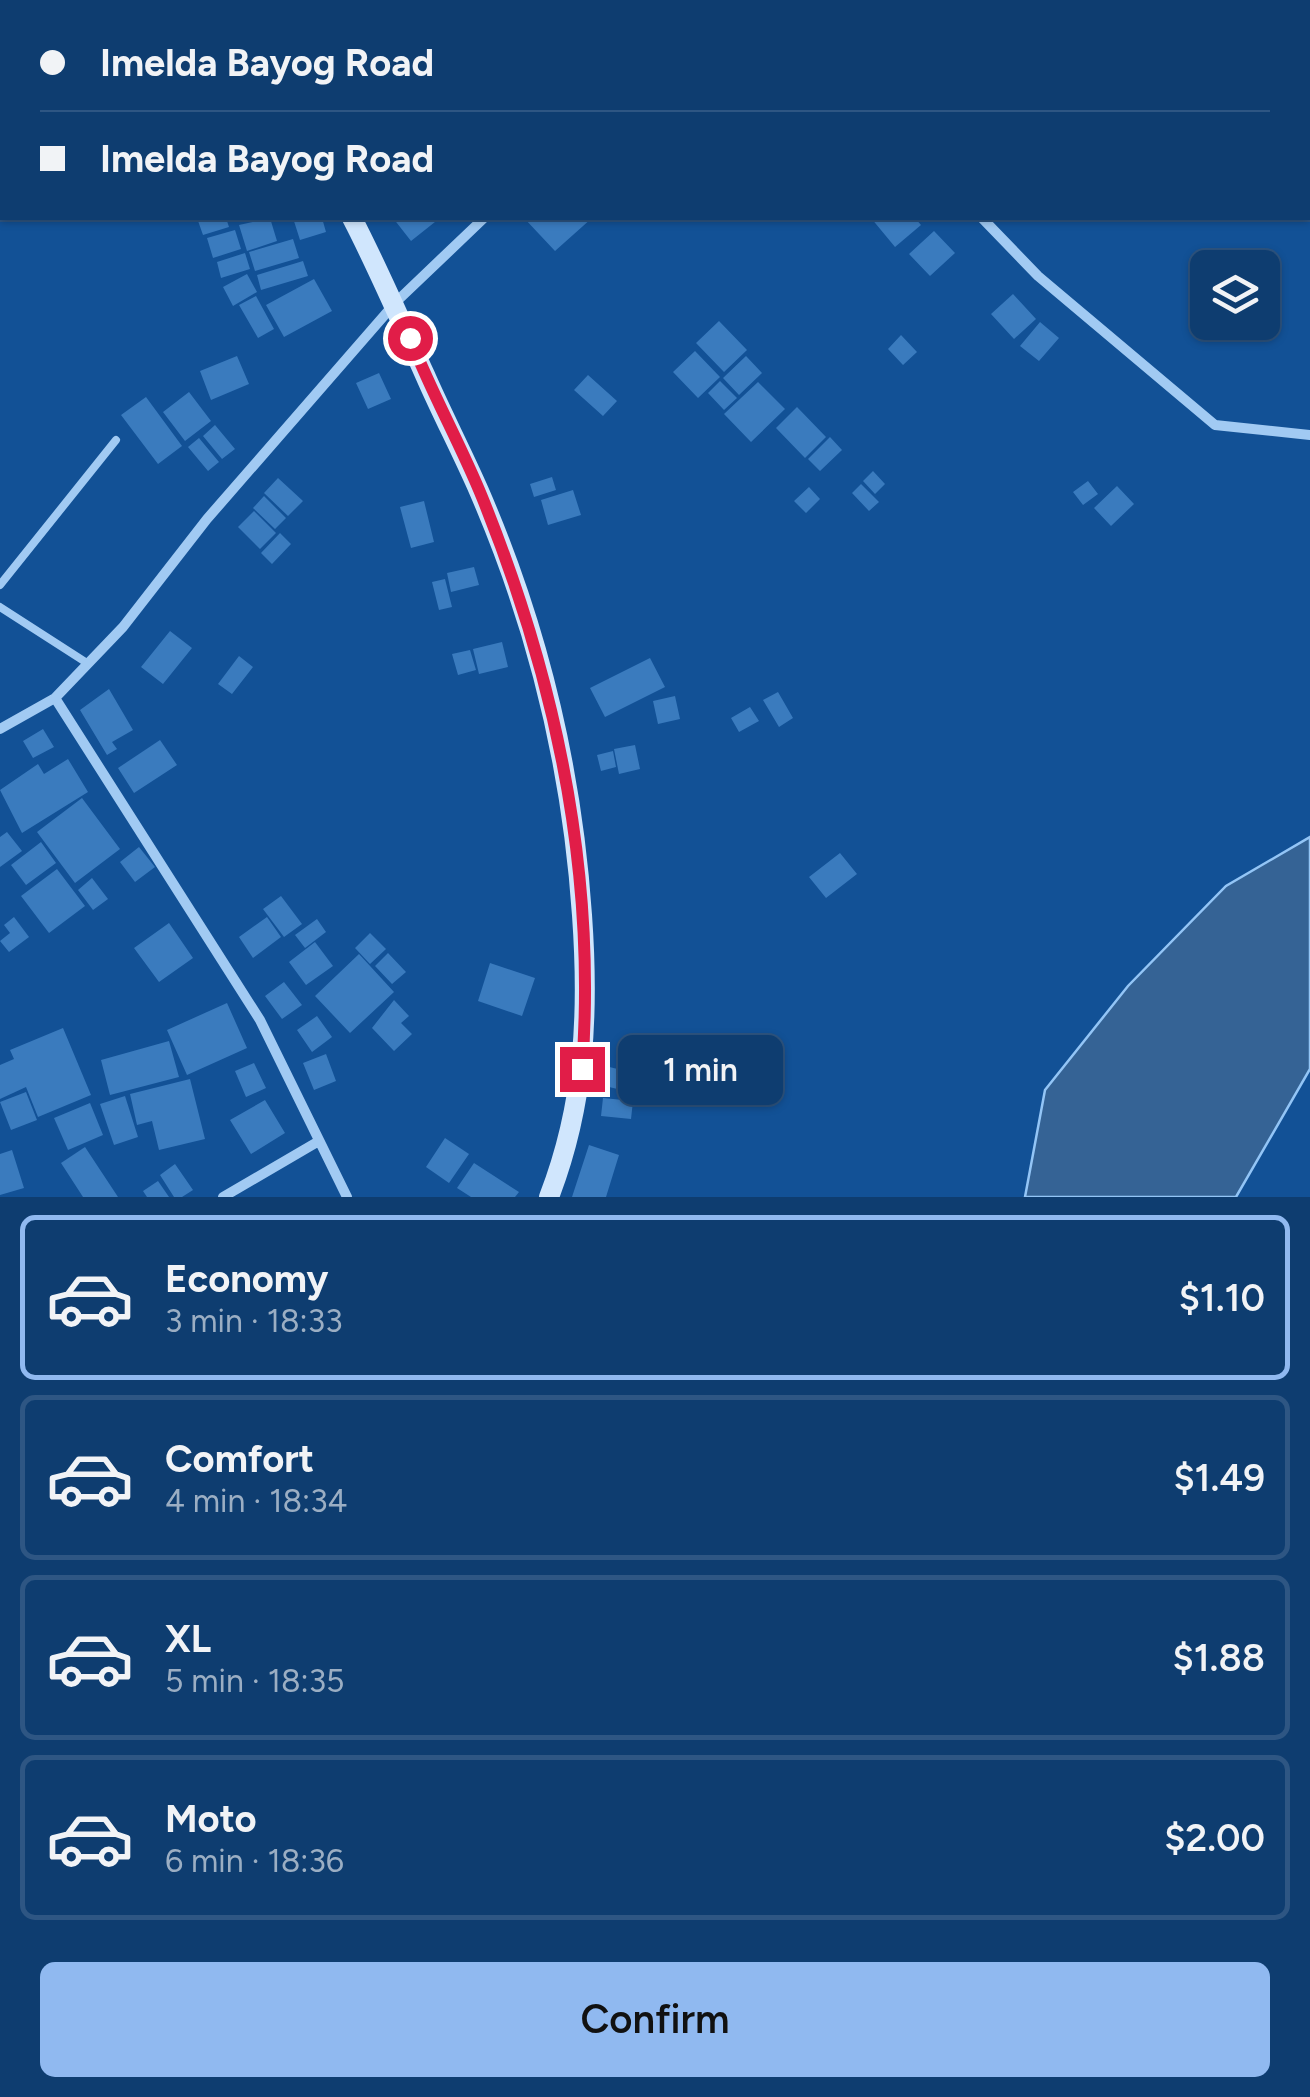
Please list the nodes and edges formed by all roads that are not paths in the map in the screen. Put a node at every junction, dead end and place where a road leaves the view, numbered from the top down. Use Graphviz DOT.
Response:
graph roads {
  1 [pos="353,220"];
  2 [pos="482,220"];
  3 [pos="984,220"];
  4 [pos="396,302"];
  5 [pos="1310,435"];
  6 [pos="116,440"];
  7 [pos="0,585"];
  8 [pos="0,607"];
  9 [pos="87,663"];
  10 [pos="55,698"];
  11 [pos="0,729"];
  12 [pos="320,1141"];
  13 [pos="223,1197"];
  14 [pos="347,1197"];
  15 [pos="550,1197"];
  1 -- 4 [label="main road"];
  2 -- 4 [label="street"];
  3 -- 5 [label="street"];
  4 -- 9 [label="street"];
  4 -- 15 [label="main road"];
  6 -- 7 [label="lane"];
  8 -- 9 [label="lane"];
  9 -- 10 [label="street"];
  10 -- 11 [label="street"];
  10 -- 12 [label="street"];
  12 -- 13 [label="street"];
  12 -- 14 [label="street"];
}
